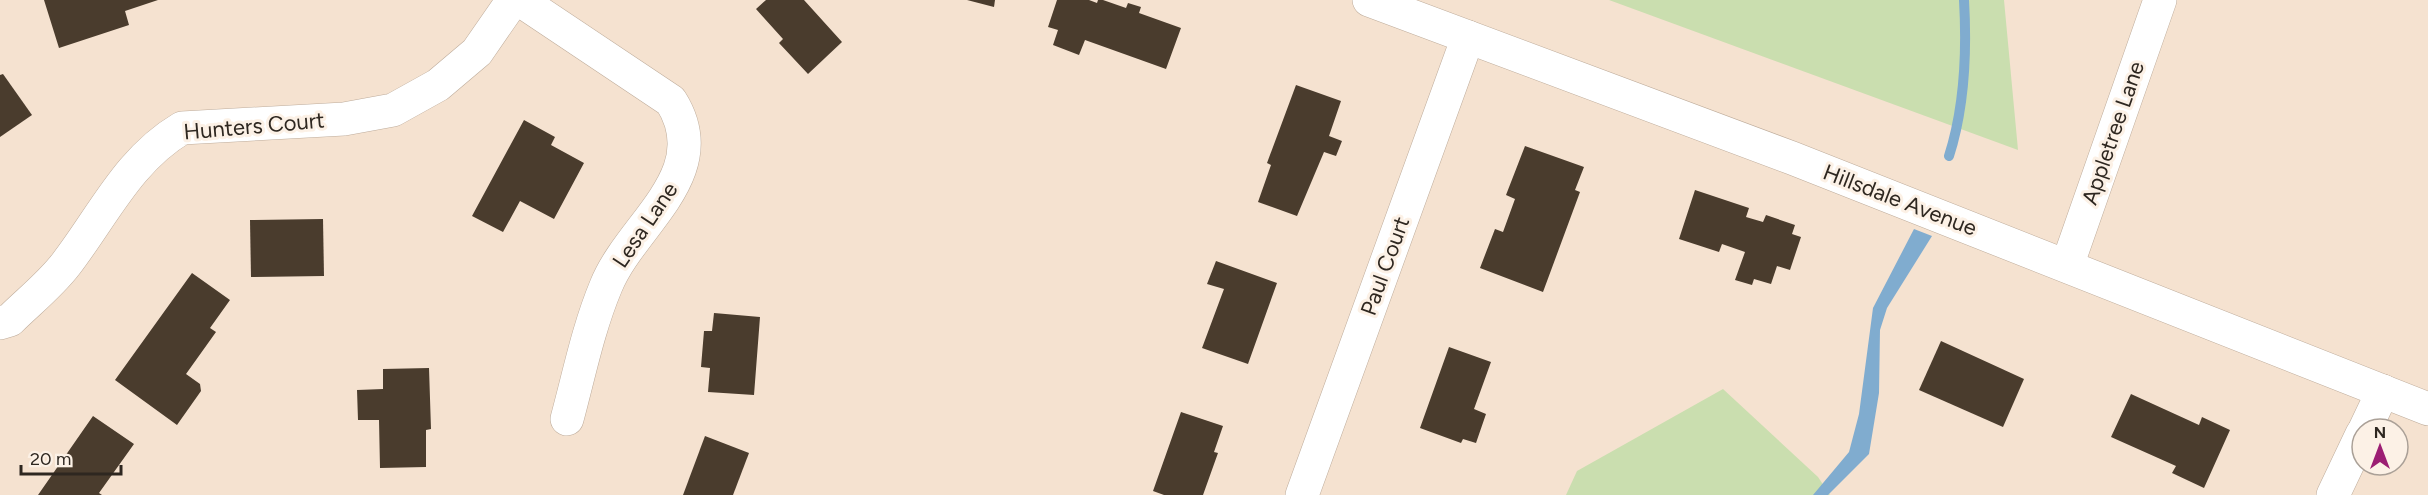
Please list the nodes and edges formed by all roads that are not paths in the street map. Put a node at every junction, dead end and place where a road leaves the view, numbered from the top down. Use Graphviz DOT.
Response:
graph roads {
  1 [pos="513,0"];
  2 [pos="520,0"];
  3 [pos="1369,0"];
  4 [pos="2160,0"];
  5 [pos="1468,37"];
  6 [pos="2067,266"];
  7 [pos="0,323"];
  8 [pos="2383,391"];
  9 [pos="2428,409"];
  10 [pos="2370,417"];
  11 [pos="567,419"];
  12 [pos="2350,459"];
  13 [pos="1302,495"];
  14 [pos="2333,495"];
  1 -- 7 [label="street, Hunters Court"];
  2 -- 11 [label="street, Lesa Lane"];
  3 -- 5 [label="street, Hillsdale Avenue"];
  4 -- 6 [label="street, Appletree Lane"];
  5 -- 6 [label="street, Hillsdale Avenue"];
  5 -- 13 [label="street, Paul Court"];
  6 -- 8 [label="street, Hillsdale Avenue"];
  8 -- 9 [label="street, Hillsdale Avenue"];
  8 -- 10 [label="street"];
  12 -- 14 [label="street"];
}
